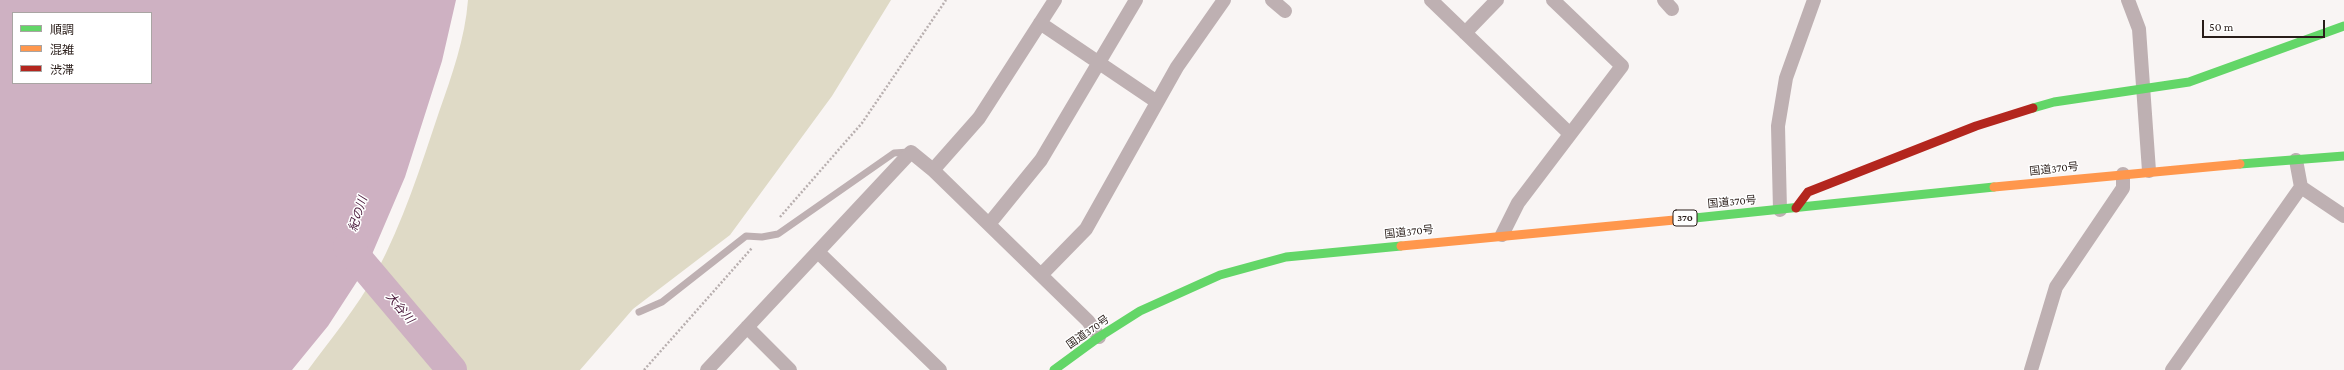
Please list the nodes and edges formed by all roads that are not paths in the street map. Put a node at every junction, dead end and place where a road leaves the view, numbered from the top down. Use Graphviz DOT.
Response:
graph roads {
  1 [pos="1055,0"];
  2 [pos="1136,0"];
  3 [pos="1224,0"];
  4 [pos="1272,0"];
  5 [pos="1431,0"];
  6 [pos="1497,0"];
  7 [pos="1555,0"];
  8 [pos="1814,0"];
  9 [pos="2128,0"];
  10 [pos="1285,11"];
  11 [pos="1040,23"];
  12 [pos="2344,26"];
  13 [pos="1465,33"];
  14 [pos="1098,63"];
  15 [pos="2143,89"];
  16 [pos="1157,102"];
  17 [pos="1570,134"];
  18 [pos="911,152"];
  19 [pos="2344,156"];
  20 [pos="2296,160"];
  21 [pos="933,170"];
  22 [pos="2149,171"];
  23 [pos="2123,174"];
  24 [pos="2301,187"];
  25 [pos="1796,208"];
  26 [pos="1780,210"];
  27 [pos="2344,216"];
  28 [pos="989,224"];
  29 [pos="1502,235"];
  30 [pos="818,252"];
  31 [pos="1041,275"];
  32 [pos="639,312"];
  33 [pos="747,327"];
  34 [pos="1099,337"];
  35 [pos="785,368"];
  36 [pos="707,370"];
  37 [pos="940,370"];
  38 [pos="1054,370"];
  39 [pos="2031,370"];
  40 [pos="2172,370"];
  1 -- 11 [label="street"];
  2 -- 14 [label="street"];
  3 -- 16 [label="street"];
  4 -- 10 [label="street"];
  5 -- 13 [label="street"];
  6 -- 13 [label="street"];
  7 -- 17 [label="street"];
  8 -- 26 [label="street"];
  9 -- 15 [label="street"];
  11 -- 14 [label="street"];
  11 -- 21 [label="street"];
  12 -- 15 [label="main road"];
  13 -- 17 [label="street"];
  14 -- 16 [label="street"];
  14 -- 28 [label="street"];
  15 -- 22 [label="street"];
  15 -- 25 [label="main road"];
  16 -- 31 [label="street"];
  17 -- 29 [label="street"];
  18 -- 21 [label="street"];
  18 -- 30 [label="street"];
  18 -- 32 [label="lane"];
  19 -- 20 [label="main road, 国道370号 / 370"];
  20 -- 22 [label="main road, 国道370号 / 370"];
  20 -- 24 [label="street"];
  21 -- 28 [label="street"];
  22 -- 23 [label="main road, 国道370号 / 370"];
  23 -- 25 [label="main road, 国道370号 / 370"];
  23 -- 39 [label="street"];
  24 -- 27 [label="street"];
  24 -- 40 [label="street"];
  25 -- 26 [label="main road, 国道370号 / 370"];
  26 -- 29 [label="main road, 国道370号 / 370"];
  28 -- 31 [label="street"];
  29 -- 34 [label="main road, 国道370号 / 370"];
  30 -- 33 [label="street"];
  30 -- 37 [label="street"];
  31 -- 34 [label="street"];
  33 -- 35 [label="street"];
  33 -- 36 [label="street"];
  34 -- 38 [label="main road, 国道370号 / 370"];
}
